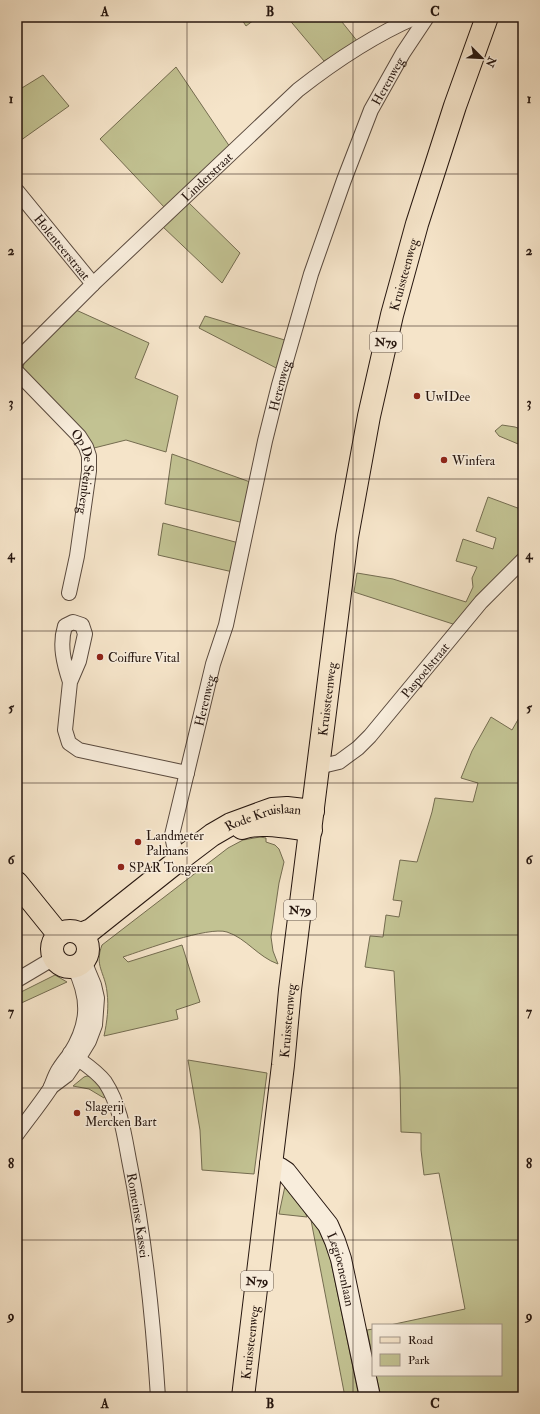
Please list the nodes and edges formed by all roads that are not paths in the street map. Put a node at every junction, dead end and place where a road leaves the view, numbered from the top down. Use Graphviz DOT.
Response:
graph roads {
  1 [pos="416,17"];
  2 [pos="427,17"];
  3 [pos="487,17"];
  4 [pos="17,191"];
  5 [pos="93,284"];
  6 [pos="17,360"];
  7 [pos="17,372"];
  8 [pos="523,560"];
  9 [pos="69,594"];
  10 [pos="70,682"];
  11 [pos="318,767"];
  12 [pos="187,773"];
  13 [pos="312,821"];
  14 [pos="182,864"];
  15 [pos="17,883"];
  16 [pos="59,935"];
  17 [pos="82,952"];
  18 [pos="54,958"];
  19 [pos="17,980"];
  20 [pos="74,1056"];
  21 [pos="17,1134"];
  22 [pos="270,1164"];
  23 [pos="158,1397"];
  24 [pos="243,1397"];
  25 [pos="370,1397"];
  1 -- 5 [label="street, Linderstraat"];
  2 -- 12 [label="street, Herenweg"];
  3 -- 11 [label="main road, Kruissteenweg / N79"];
  4 -- 5 [label="street, Holenteerstraat"];
  5 -- 6 [label="street, Linderstraat"];
  7 -- 9 [label="street, Op De Steinberg"];
  8 -- 11 [label="street, Paspoelstraat"];
  10 -- 12 [label="street"];
  11 -- 13 [label="main road, Kruissteenweg / N79"];
  12 -- 14 [label="street, Herenweg"];
  13 -- 14 [label="main road, Rode Kruislaan"];
  13 -- 22 [label="main road, Kruissteenweg / N79"];
  14 -- 17 [label="main road, Rode Kruislaan"];
  15 -- 16 [label="main road"];
  16 -- 17 [label="main road"];
  16 -- 18 [label="main road"];
  17 -- 18 [label="main road"];
  17 -- 20 [label="street"];
  18 -- 19 [label="street"];
  20 -- 21 [label="street"];
  20 -- 23 [label="street, Romeinse Kassei"];
  22 -- 24 [label="main road, Kruissteenweg / N79"];
  22 -- 25 [label="street, Legioenenlaan"];
}
